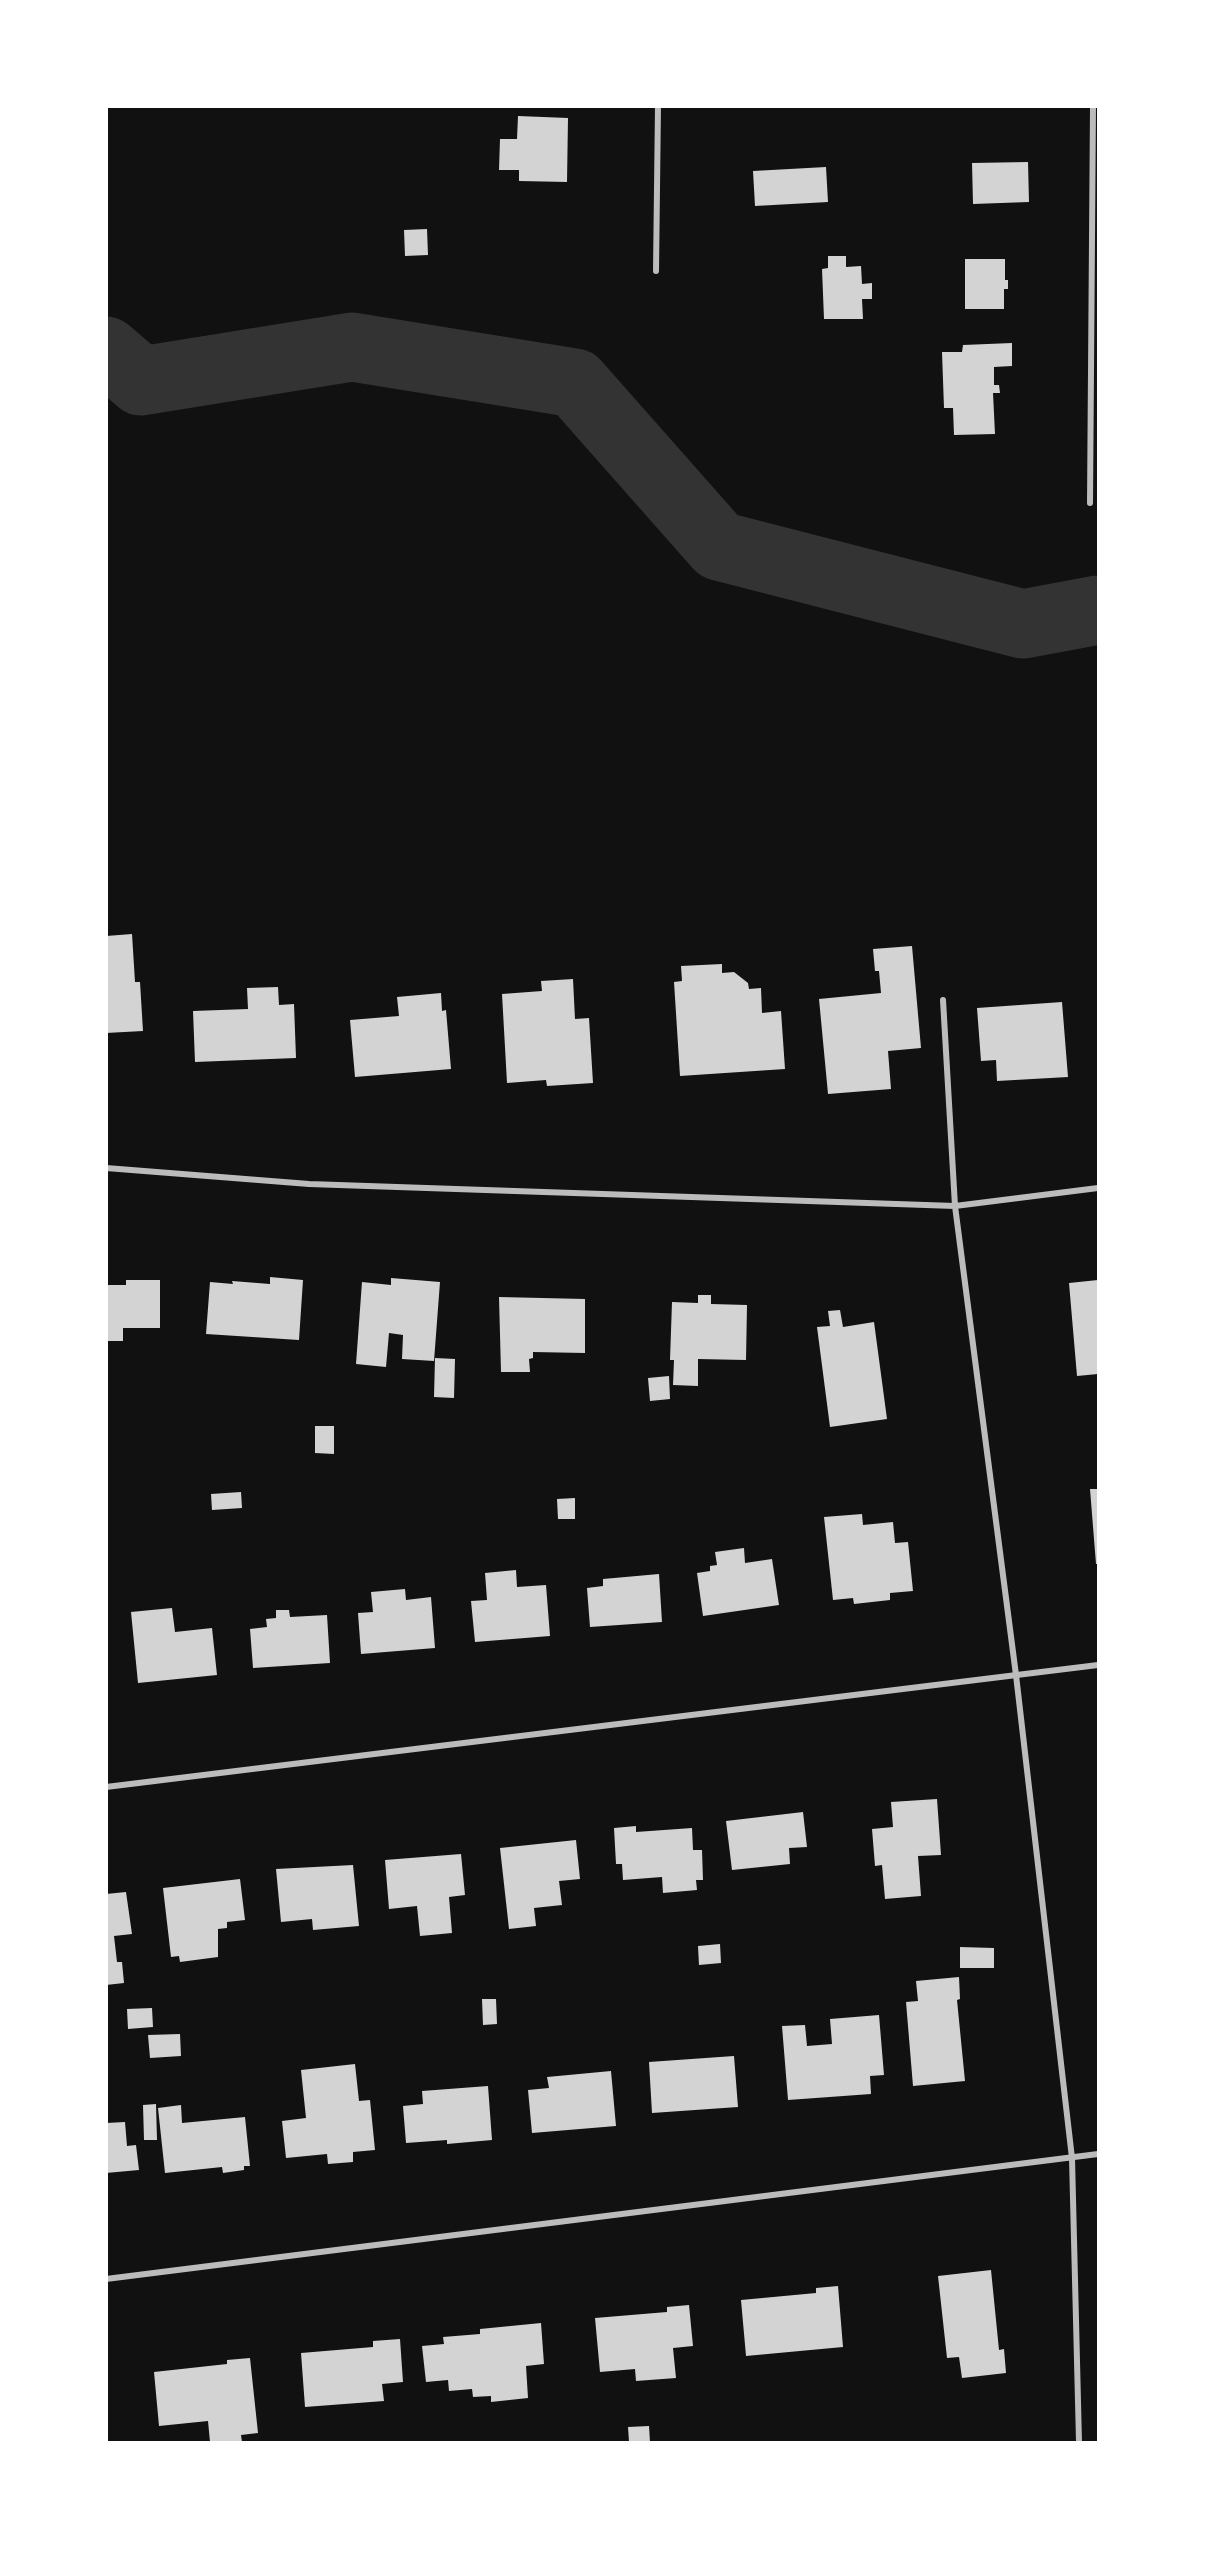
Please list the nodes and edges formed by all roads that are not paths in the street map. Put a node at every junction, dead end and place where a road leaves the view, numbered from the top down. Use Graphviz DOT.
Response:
graph roads {
  1 [pos="658,106"];
  2 [pos="1094,106"];
  3 [pos="656,271"];
  4 [pos="1090,503"];
  5 [pos="943,1000"];
  6 [pos="106,1168"];
  7 [pos="1098,1188"];
  8 [pos="955,1206"];
  9 [pos="1098,1665"];
  10 [pos="1016,1675"];
  11 [pos="106,1787"];
  12 [pos="1098,2154"];
  13 [pos="1072,2158"];
  14 [pos="106,2279"];
  15 [pos="1079,2442"];
  1 -- 3 [label="street"];
  2 -- 4 [label="street"];
  5 -- 8 [label="street"];
  6 -- 8 [label="street"];
  7 -- 8 [label="street"];
  8 -- 10 [label="street"];
  9 -- 10 [label="street"];
  10 -- 11 [label="street"];
  10 -- 13 [label="street"];
  12 -- 13 [label="street"];
  13 -- 14 [label="street"];
  13 -- 15 [label="street"];
}
